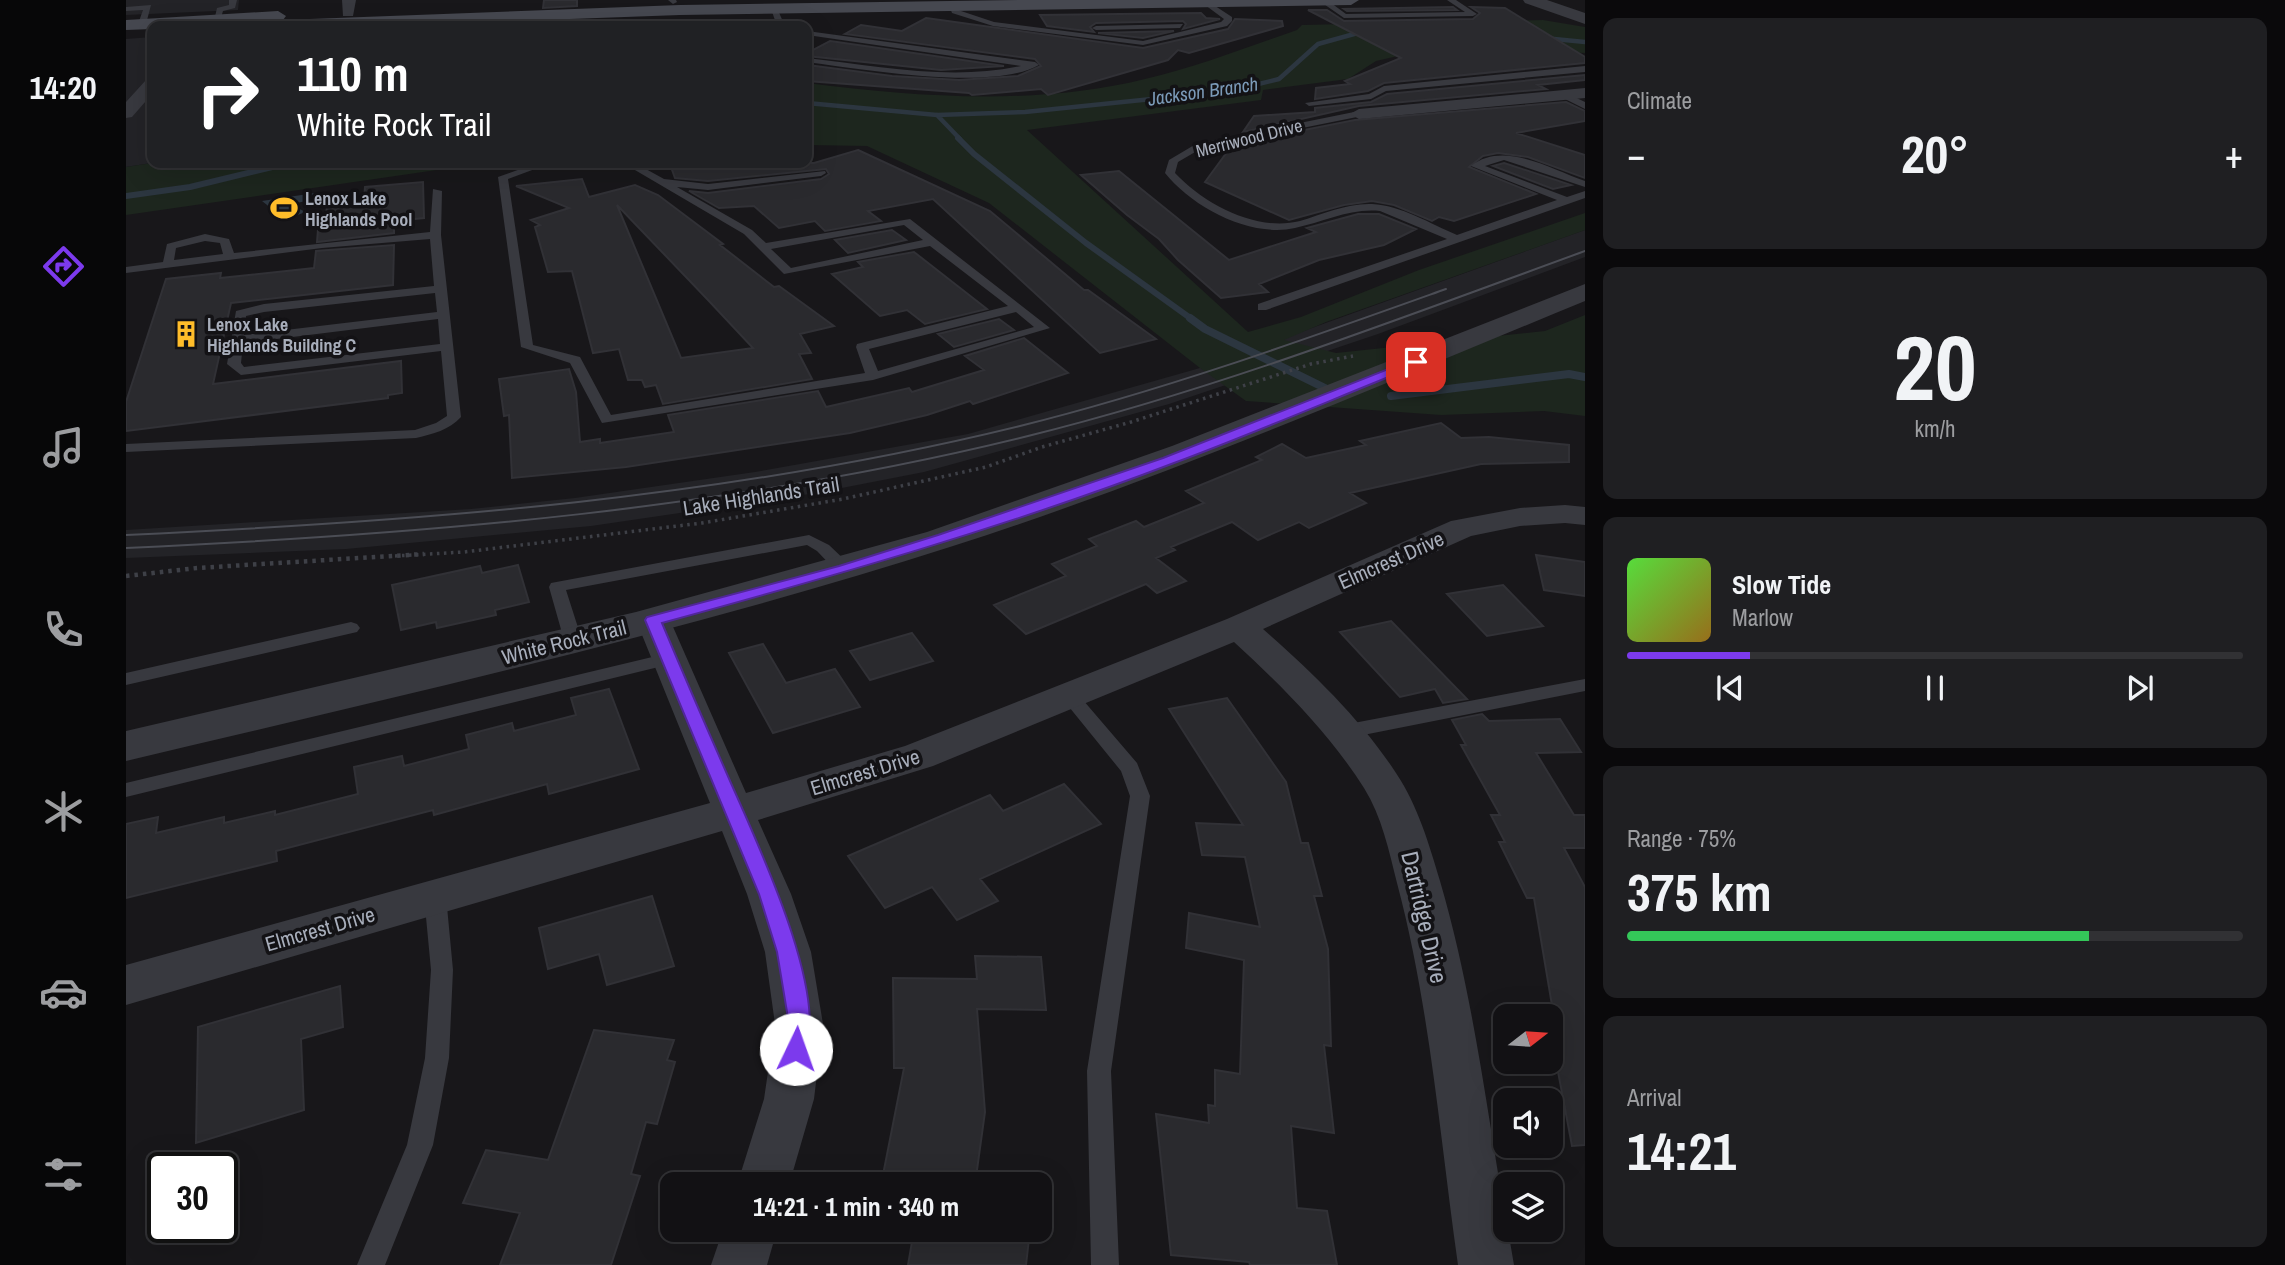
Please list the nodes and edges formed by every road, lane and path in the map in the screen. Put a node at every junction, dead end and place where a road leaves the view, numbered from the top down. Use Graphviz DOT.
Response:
graph roads {
  1 [pos="233,0"];
  2 [pos="797,0"];
  3 [pos="1322,0"];
  4 [pos="1351,0"];
  5 [pos="1451,0"];
  6 [pos="1531,0"];
  7 [pos="673,1"];
  8 [pos="1204,1"];
  9 [pos="149,3"];
  10 [pos="773,3"];
  11 [pos="953,5"];
  12 [pos="348,6"];
  13 [pos="126,9"];
  14 [pos="471,17"];
  15 [pos="1585,19"];
  16 [pos="212,21"];
  17 [pos="250,21"];
  18 [pos="384,21"];
  19 [pos="779,21"];
  20 [pos="1211,25"];
  21 [pos="1035,29"];
  22 [pos="136,30"];
  23 [pos="812,34"];
  24 [pos="812,61"];
  25 [pos="1509,65"];
  26 [pos="1574,69"];
  27 [pos="1585,69"];
  28 [pos="1551,70"];
  29 [pos="1585,75"];
  30 [pos="1585,93"];
  31 [pos="1371,96"];
  32 [pos="1564,96"];
  33 [pos="145,97"];
  34 [pos="1309,103"];
  35 [pos="1585,106"];
  36 [pos="1391,111"];
  37 [pos="126,113"];
  38 [pos="1359,114"];
  39 [pos="531,168"];
  40 [pos="637,168"];
  41 [pos="821,173"];
  42 [pos="661,182"];
  43 [pos="1585,184"];
  44 [pos="437,191"];
  45 [pos="1585,194"];
  46 [pos="1566,200"];
  47 [pos="435,235"];
  48 [pos="1455,238"];
  49 [pos="932,242"];
  50 [pos="764,247"];
  51 [pos="230,257"];
  52 [pos="168,265"];
  53 [pos="126,270"];
  54 [pos="440,289"];
  55 [pos="1585,292"];
  56 [pos="1017,307"];
  57 [pos="1262,307"];
  58 [pos="443,315"];
  59 [pos="237,340"];
  60 [pos="446,347"];
  61 [pos="1359,356"];
  62 [pos="873,376"];
  63 [pos="126,448"];
  64 [pos="1585,516"];
  65 [pos="844,569"];
  66 [pos="126,576"];
  67 [pos="653,620"];
  68 [pos="1238,627"];
  69 [pos="351,628"];
  70 [pos="573,640"];
  71 [pos="669,659"];
  72 [pos="126,679"];
  73 [pos="1585,685"];
  74 [pos="1070,697"];
  75 [pos="1343,732"];
  76 [pos="126,746"];
  77 [pos="126,790"];
  78 [pos="734,812"];
  79 [pos="435,896"];
  80 [pos="126,985"];
  81 [pos="767,1172"];
  82 [pos="746,1242"];
  83 [pos="371,1265"];
  84 [pos="739,1265"];
  85 [pos="1105,1265"];
  86 [pos="1486,1265"];
  1 -- 16 [label="lane"];
  2 -- 10 [label="main road"];
  3 -- 4 [label="main road"];
  3 -- 5 [label="lane"];
  3 -- 8 [label="main road"];
  6 -- 15 [label="street"];
  7 -- 10 [label="main road"];
  7 -- 14 [label="main road"];
  8 -- 11 [label="main road"];
  8 -- 20 [label="lane"];
  9 -- 13 [label="lane"];
  9 -- 22 [label="lane"];
  10 -- 11 [label="main road"];
  10 -- 14 [label="main road"];
  10 -- 19 [label="lane"];
  11 -- 21 [label="lane"];
  12 -- 14 [label="main road"];
  12 -- 17 [label="main road"];
  14 -- 18 [label="main road"];
  20 -- 21 [label="lane"];
  20 -- 21 [label="lane"];
  23 -- 24 [label="lane"];
  25 -- 28 [label="lane"];
  26 -- 27 [label="lane"];
  26 -- 28 [label="lane"];
  26 -- 29 [label="lane"];
  28 -- 31 [label="lane"];
  30 -- 32 [label="street, Merriwood Drive"];
  31 -- 34 [label="lane"];
  31 -- 36 [label="lane"];
  32 -- 35 [label="lane"];
  32 -- 36 [label="street, Merriwood Drive"];
  33 -- 37 [label="street"];
  36 -- 38 [label="street, Merriwood Drive"];
  38 -- 48 [label="lane, Merriwood Drive"];
  39 -- 62 [label="lane"];
  40 -- 42 [label="lane"];
  41 -- 42 [label="lane"];
  42 -- 50 [label="lane"];
  43 -- 46 [label="lane"];
  44 -- 47 [label="lane"];
  45 -- 46 [label="lane"];
  46 -- 48 [label="lane"];
  47 -- 51 [label="lane"];
  47 -- 54 [label="lane"];
  48 -- 57 [label="lane"];
  49 -- 50 [label="lane"];
  49 -- 50 [label="lane"];
  49 -- 56 [label="lane"];
  51 -- 52 [label="lane"];
  51 -- 52 [label="lane"];
  52 -- 53 [label="lane"];
  54 -- 58 [label="lane"];
  54 -- 59 [label="lane"];
  55 -- 65 [label="street, White Rock Trail"];
  56 -- 62 [label="lane"];
  56 -- 62 [label="lane"];
  58 -- 59 [label="lane"];
  58 -- 60 [label="lane"];
  59 -- 60 [label="lane"];
  60 -- 63 [label="lane"];
  61 -- 66 [label="path, Lake Highlands Trail"];
  64 -- 68 [label="street, Elmcrest Drive"];
  65 -- 67 [label="street, White Rock Trail"];
  65 -- 70 [label="lane"];
  67 -- 70 [label="street, White Rock Trail"];
  67 -- 71 [label="street"];
  68 -- 74 [label="street, Elmcrest Drive"];
  68 -- 75 [label="street, Dartridge Drive"];
  69 -- 72 [label="lane"];
  70 -- 76 [label="street, White Rock Trail"];
  71 -- 77 [label="lane"];
  71 -- 78 [label="street"];
  73 -- 75 [label="lane"];
  74 -- 78 [label="street, Elmcrest Drive"];
  74 -- 85 [label="lane"];
  75 -- 86 [label="street, Dartridge Drive"];
  78 -- 79 [label="street, Elmcrest Drive"];
  78 -- 81 [label="street"];
  79 -- 80 [label="street, Elmcrest Drive"];
  79 -- 83 [label="lane"];
  82 -- 84 [label="street"];
}
